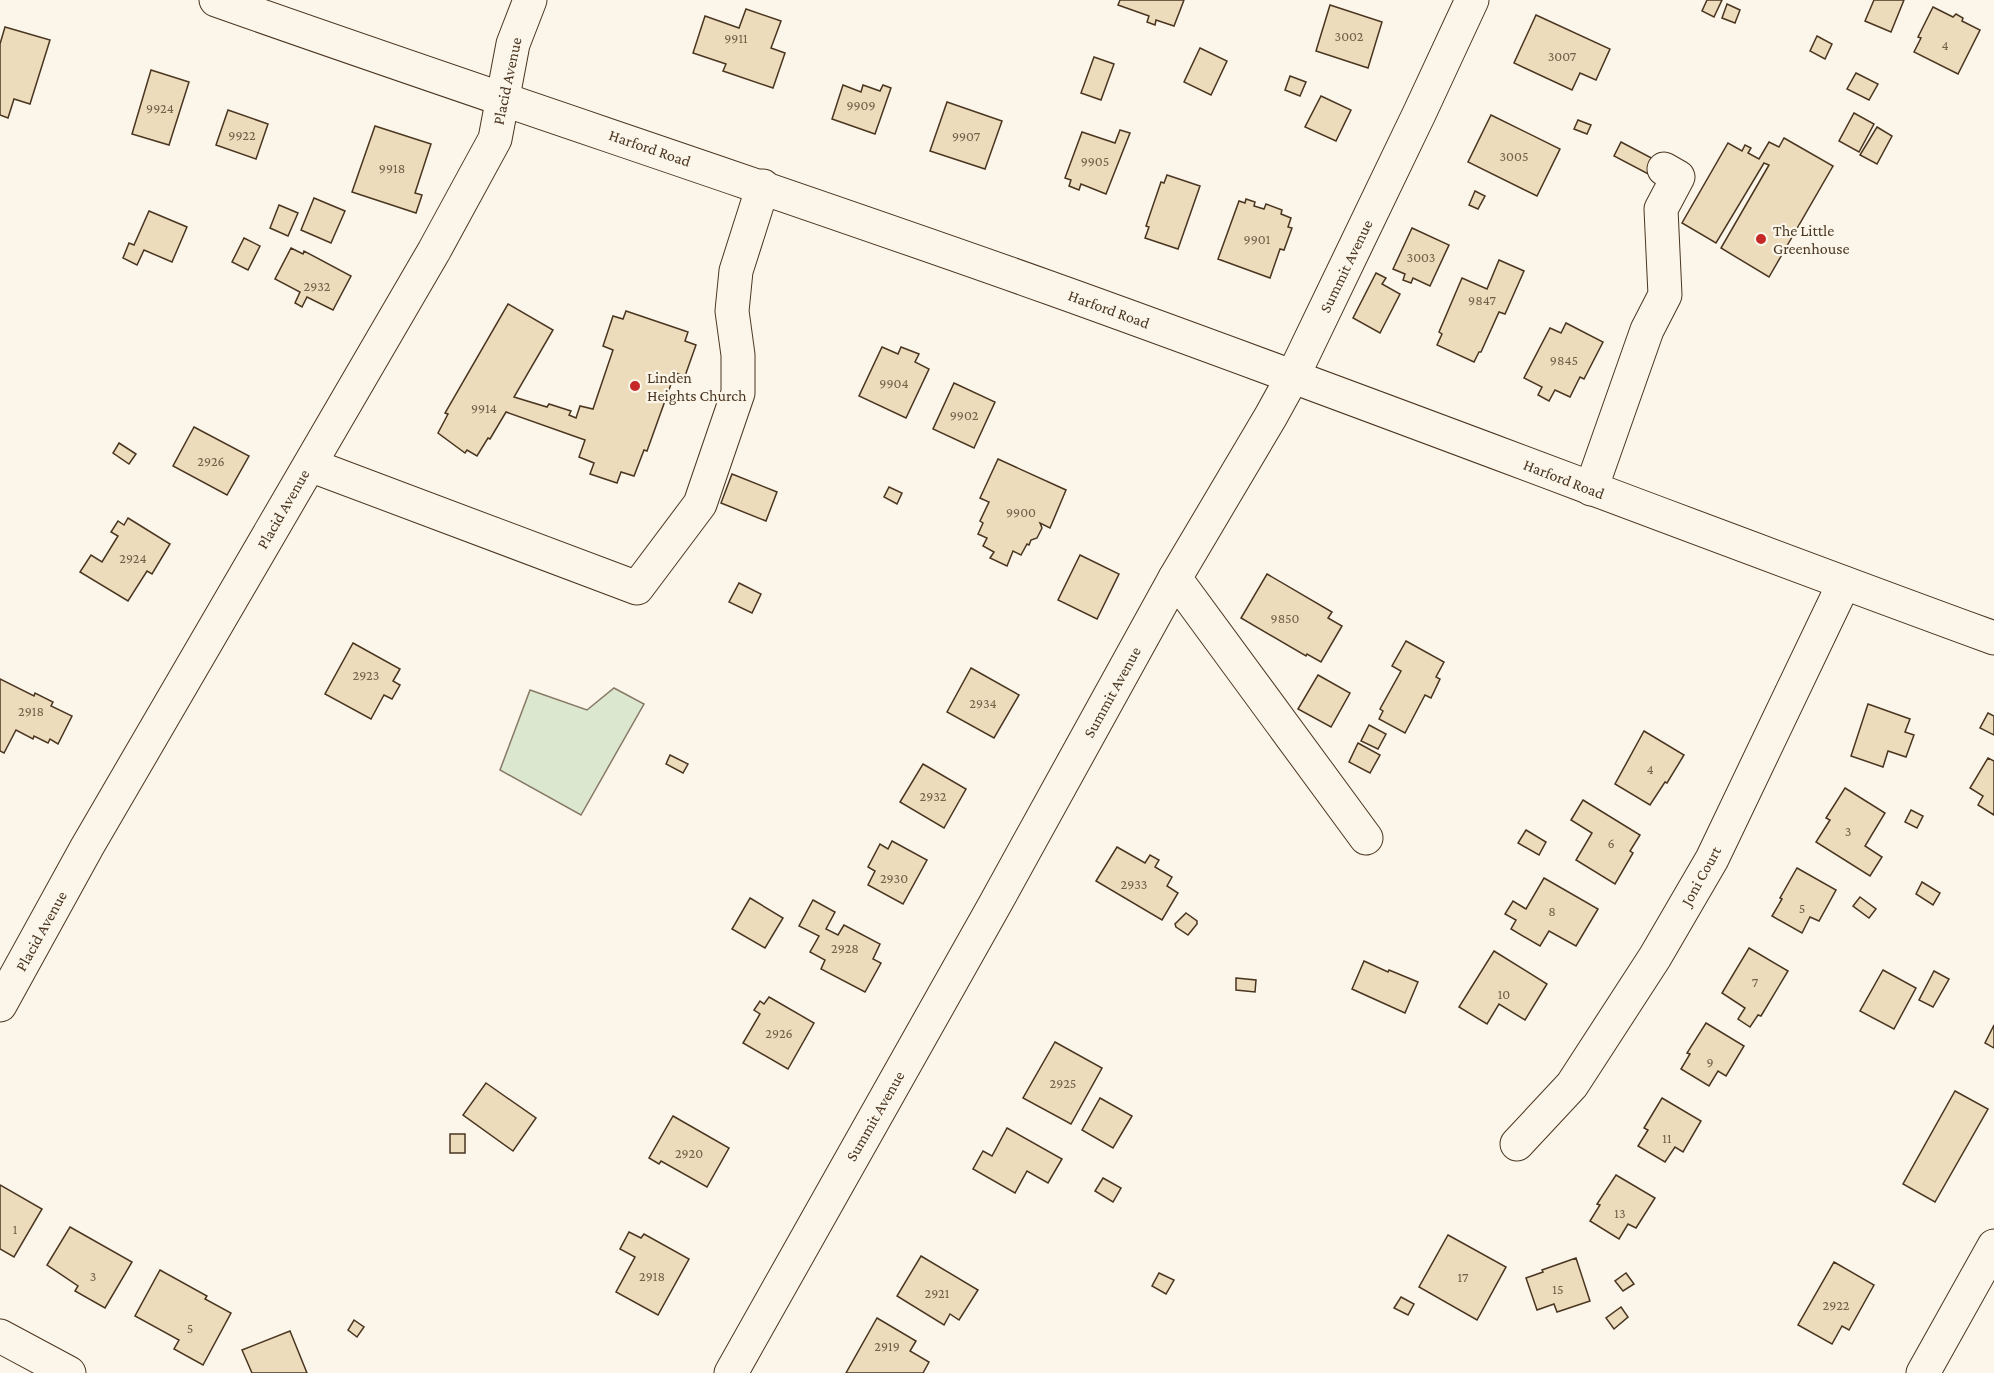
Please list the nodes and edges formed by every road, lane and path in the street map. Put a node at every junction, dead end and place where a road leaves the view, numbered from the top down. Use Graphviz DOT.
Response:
graph roads {
  1 [pos="216,0"];
  2 [pos="530,0"];
  3 [pos="1472,0"];
  4 [pos="503,99"];
  5 [pos="1664,169"];
  6 [pos="763,186"];
  7 [pos="1293,376"];
  8 [pos="310,465"];
  9 [pos="1591,489"];
  10 [pos="1175,578"];
  11 [pos="1844,583"];
  12 [pos="1994,638"];
  13 [pos="1366,838"];
  14 [pos="0,1005"];
  15 [pos="1517,1144"];
  16 [pos="1994,1246"];
  17 [pos="0,1336"];
  18 [pos="69,1373"];
  19 [pos="731,1373"];
  20 [pos="1923,1373"];
  1 -- 4 [label="street, Harford Road"];
  2 -- 4 [label="street, Placid Avenue"];
  3 -- 7 [label="street, Summit Avenue"];
  4 -- 6 [label="street, Harford Road"];
  4 -- 8 [label="street, Placid Avenue"];
  5 -- 9 [label="street"];
  6 -- 7 [label="street, Harford Road"];
  6 -- 8 [label="street"];
  7 -- 9 [label="street, Harford Road"];
  7 -- 10 [label="street, Summit Avenue"];
  8 -- 14 [label="street, Placid Avenue"];
  9 -- 11 [label="street, Harford Road"];
  10 -- 13 [label="street"];
  10 -- 19 [label="street, Summit Avenue"];
  11 -- 12 [label="street, Harford Road"];
  11 -- 15 [label="street, Joni Court"];
  16 -- 20 [label="street"];
  17 -- 18 [label="street"];
}
